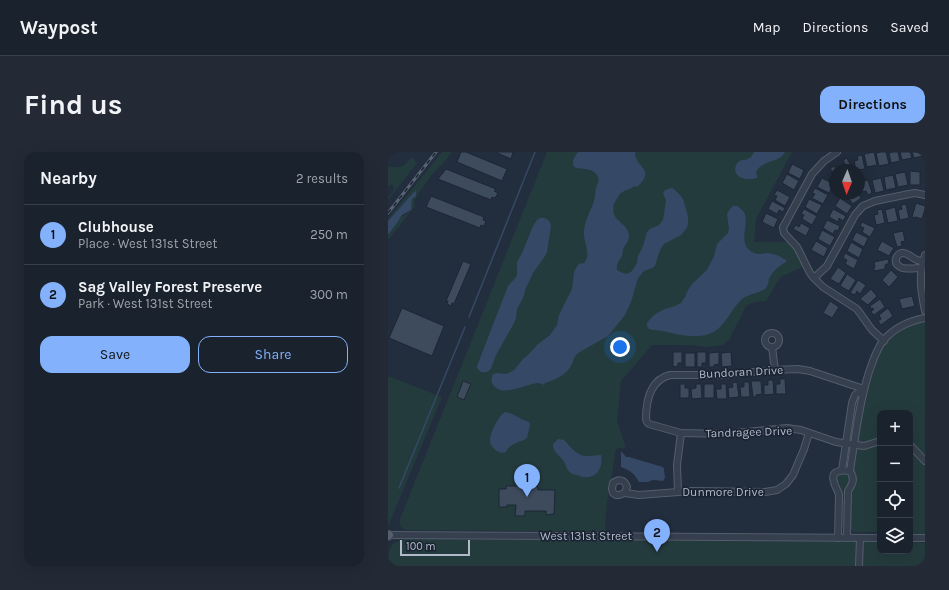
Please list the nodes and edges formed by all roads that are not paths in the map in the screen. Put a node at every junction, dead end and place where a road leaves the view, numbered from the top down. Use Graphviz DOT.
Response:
graph roads {
  1 [pos="837,152"];
  2 [pos="925,195"];
  3 [pos="924,258"];
  4 [pos="921,268"];
  5 [pos="814,278"];
  6 [pos="925,312"];
  7 [pos="925,318"];
  8 [pos="884,341"];
  9 [pos="772,347"];
  10 [pos="775,370"];
  11 [pos="864,390"];
  12 [pos="646,419"];
  13 [pos="681,433"];
  14 [pos="809,433"];
  15 [pos="877,442"];
  16 [pos="846,443"];
  17 [pos="854,444"];
  18 [pos="911,446"];
  19 [pos="925,461"];
  20 [pos="842,470"];
  21 [pos="850,472"];
  22 [pos="678,492"];
  23 [pos="625,493"];
  24 [pos="388,535"];
  25 [pos="838,538"];
  26 [pos="847,538"];
  27 [pos="860,538"];
  28 [pos="877,538"];
  29 [pos="913,538"];
  30 [pos="925,538"];
  31 [pos="859,566"];
  1 -- 5 [label="street"];
  2 -- 5 [label="street"];
  3 -- 4 [label="street"];
  3 -- 4 [label="street"];
  4 -- 6 [label="street"];
  5 -- 8 [label="street"];
  7 -- 8 [label="street"];
  8 -- 11 [label="street"];
  9 -- 10 [label="street"];
  10 -- 11 [label="street, Bundoran Drive"];
  10 -- 12 [label="street, Bundoran Drive"];
  11 -- 16 [label="street"];
  11 -- 17 [label="street"];
  12 -- 13 [label="street, Tandragee Drive"];
  13 -- 14 [label="street, Tandragee Drive"];
  13 -- 22 [label="street"];
  14 -- 16 [label="street, Tandragee Drive"];
  14 -- 22 [label="street, Dunmore Drive"];
  15 -- 17 [label="street, Tandragee Drive"];
  16 -- 17 [label="street, Tandragee Drive"];
  16 -- 20 [label="street"];
  17 -- 21 [label="street"];
  18 -- 19 [label="street"];
  20 -- 21 [label="street"];
  20 -- 25 [label="street"];
  21 -- 26 [label="street"];
  22 -- 23 [label="street, Dunmore Drive"];
  24 -- 25 [label="street, West 131st Street"];
  25 -- 26 [label="street, West 131st Street"];
  26 -- 27 [label="street, West 131st Street"];
  27 -- 28 [label="street, West 131st Street"];
  27 -- 31 [label="street"];
  29 -- 30 [label="street"];
}
